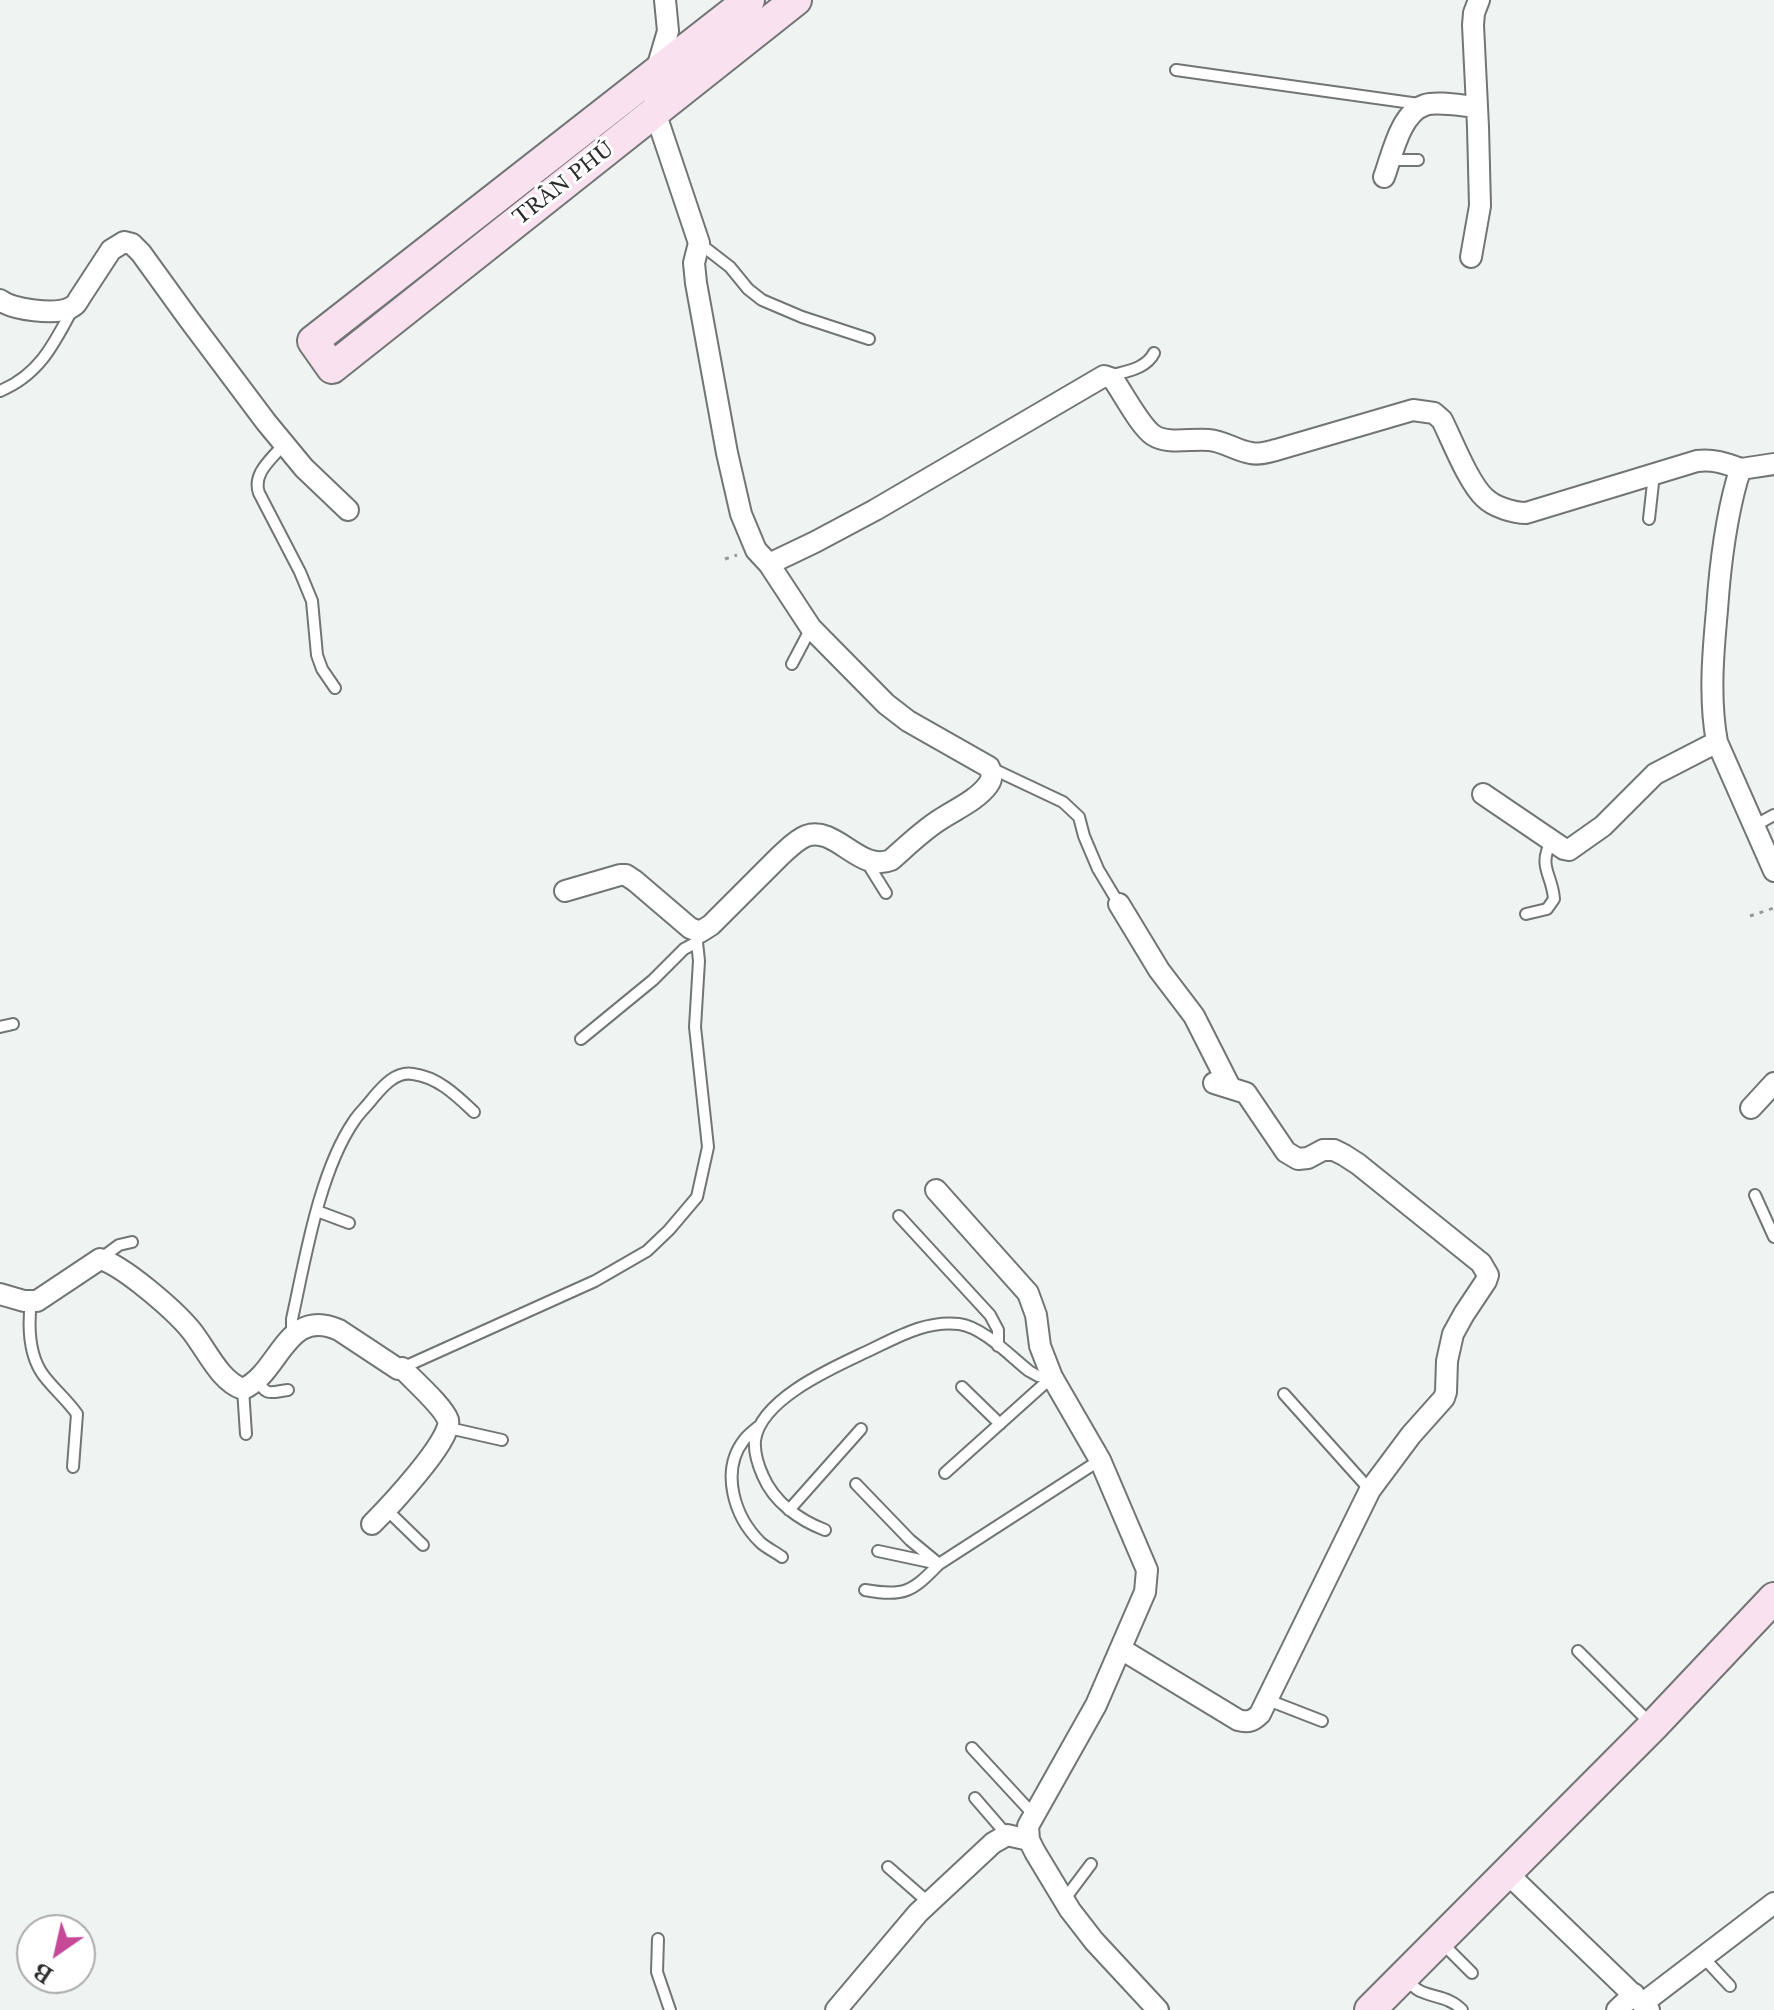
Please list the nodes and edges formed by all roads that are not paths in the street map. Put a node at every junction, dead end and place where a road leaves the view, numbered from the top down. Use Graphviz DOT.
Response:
graph roads {
  1 [pos="665,0"];
  2 [pos="749,0"];
  3 [pos="796,0"];
  4 [pos="1479,0"];
  5 [pos="1176,70"];
  6 [pos="655,75"];
  7 [pos="1425,105"];
  8 [pos="1477,107"];
  9 [pos="655,112"];
  10 [pos="1418,160"];
  11 [pos="1387,169"];
  12 [pos="699,243"];
  13 [pos="1471,257"];
  14 [pos="0,300"];
  15 [pos="74,306"];
  16 [pos="869,339"];
  17 [pos="1154,353"];
  18 [pos="1108,377"];
  19 [pos="0,391"];
  20 [pos="284,444"];
  21 [pos="1774,464"];
  22 [pos="1741,469"];
  23 [pos="1654,474"];
  24 [pos="348,510"];
  25 [pos="1649,519"];
  26 [pos="769,564"];
  27 [pos="811,628"];
  28 [pos="792,664"];
  29 [pos="335,688"];
  30 [pos="1717,742"];
  31 [pos="989,767"];
  32 [pos="1483,794"];
  33 [pos="1774,815"];
  34 [pos="1754,826"];
  35 [pos="1552,840"];
  36 [pos="868,861"];
  37 [pos="1774,871"];
  38 [pos="565,891"];
  39 [pos="886,893"];
  40 [pos="1119,904"];
  41 [pos="1526,914"];
  42 [pos="699,937"];
  43 [pos="13,1024"];
  44 [pos="0,1027"];
  45 [pos="581,1039"];
  46 [pos="1774,1083"];
  47 [pos="1751,1108"];
  48 [pos="474,1112"];
  49 [pos="936,1190"];
  50 [pos="1755,1195"];
  51 [pos="317,1211"];
  52 [pos="899,1216"];
  53 [pos="349,1223"];
  54 [pos="1774,1237"];
  55 [pos="132,1242"];
  56 [pos="100,1259"];
  57 [pos="0,1294"];
  58 [pos="31,1301"];
  59 [pos="292,1335"];
  60 [pos="998,1346"];
  61 [pos="402,1368"];
  62 [pos="1052,1377"];
  63 [pos="251,1384"];
  64 [pos="962,1387"];
  65 [pos="288,1390"];
  66 [pos="1284,1394"];
  67 [pos="1000,1424"];
  68 [pos="760,1426"];
  69 [pos="449,1428"];
  70 [pos="861,1429"];
  71 [pos="246,1434"];
  72 [pos="502,1440"];
  73 [pos="1100,1460"];
  74 [pos="73,1467"];
  75 [pos="945,1473"];
  76 [pos="856,1484"];
  77 [pos="1370,1490"];
  78 [pos="789,1510"];
  79 [pos="379,1517"];
  80 [pos="825,1530"];
  81 [pos="423,1545"];
  82 [pos="878,1551"];
  83 [pos="782,1557"];
  84 [pos="939,1564"];
  85 [pos="865,1590"];
  86 [pos="1774,1598"];
  87 [pos="1121,1649"];
  88 [pos="1578,1651"];
  89 [pos="1268,1700"];
  90 [pos="1322,1721"];
  91 [pos="1653,1726"];
  92 [pos="972,1748"];
  93 [pos="975,1798"];
  94 [pos="1033,1814"];
  95 [pos="1007,1835"];
  96 [pos="1029,1840"];
  97 [pos="1091,1864"];
  98 [pos="888,1867"];
  99 [pos="1506,1872"];
  100 [pos="1064,1900"];
  101 [pos="928,1902"];
  102 [pos="1770,1913"];
  103 [pos="658,1939"];
  104 [pos="1440,1941"];
  105 [pos="1703,1957"];
  106 [pos="1472,1973"];
  107 [pos="1403,1977"];
  108 [pos="1730,1986"];
  109 [pos="1642,2002"];
  110 [pos="670,2010"];
  111 [pos="836,2010"];
  112 [pos="1158,2010"];
  113 [pos="1370,2010"];
  114 [pos="1462,2010"];
  115 [pos="1617,2010"];
  1 -- 6 [label="street"];
  2 -- 6 [label="main road, TRẦN PHÚ"];
  3 -- 9 [label="main road, TRẦN PHÚ"];
  4 -- 8 [label="street"];
  5 -- 7 [label="lane"];
  6 -- 9 [label="street"];
  6 -- 9 [label="main road, TRẦN PHÚ"];
  7 -- 8 [label="street"];
  7 -- 11 [label="street"];
  8 -- 13 [label="street"];
  9 -- 12 [label="street"];
  10 -- 11 [label="lane"];
  12 -- 16 [label="lane"];
  12 -- 26 [label="street"];
  14 -- 15 [label="street"];
  15 -- 19 [label="lane"];
  15 -- 20 [label="street"];
  17 -- 18 [label="lane"];
  18 -- 23 [label="street"];
  18 -- 26 [label="street"];
  20 -- 24 [label="street"];
  20 -- 29 [label="lane"];
  21 -- 22 [label="street"];
  22 -- 23 [label="street"];
  22 -- 30 [label="street"];
  23 -- 25 [label="lane"];
  26 -- 27 [label="street"];
  27 -- 28 [label="lane"];
  27 -- 31 [label="street"];
  30 -- 34 [label="street"];
  30 -- 35 [label="street"];
  31 -- 36 [label="street"];
  31 -- 40 [label="lane"];
  32 -- 35 [label="street"];
  33 -- 34 [label="lane"];
  34 -- 37 [label="street"];
  35 -- 41 [label="lane"];
  36 -- 39 [label="lane"];
  36 -- 42 [label="street"];
  38 -- 42 [label="street"];
  40 -- 77 [label="street"];
  42 -- 45 [label="lane"];
  42 -- 61 [label="lane"];
  43 -- 44 [label="lane"];
  46 -- 47 [label="street"];
  48 -- 51 [label="lane"];
  49 -- 62 [label="street"];
  50 -- 54 [label="lane"];
  51 -- 53 [label="lane"];
  51 -- 59 [label="lane"];
  52 -- 60 [label="lane"];
  55 -- 56 [label="lane"];
  56 -- 58 [label="street"];
  56 -- 63 [label="street"];
  57 -- 58 [label="street"];
  58 -- 74 [label="lane"];
  59 -- 61 [label="street"];
  59 -- 63 [label="street"];
  60 -- 62 [label="lane"];
  60 -- 68 [label="lane"];
  61 -- 69 [label="street"];
  62 -- 67 [label="lane"];
  62 -- 73 [label="street"];
  63 -- 65 [label="lane"];
  63 -- 71 [label="lane"];
  64 -- 67 [label="lane"];
  66 -- 77 [label="lane"];
  67 -- 75 [label="lane"];
  68 -- 78 [label="lane"];
  68 -- 83 [label="lane"];
  69 -- 72 [label="lane"];
  69 -- 79 [label="street"];
  70 -- 78 [label="lane"];
  73 -- 84 [label="lane"];
  73 -- 87 [label="street"];
  76 -- 84 [label="lane"];
  77 -- 89 [label="street"];
  78 -- 80 [label="lane"];
  79 -- 81 [label="lane"];
  82 -- 84 [label="lane"];
  84 -- 85 [label="lane"];
  86 -- 91 [label="main road"];
  87 -- 89 [label="street"];
  87 -- 94 [label="street"];
  88 -- 91 [label="lane"];
  89 -- 90 [label="lane"];
  91 -- 99 [label="main road"];
  92 -- 94 [label="lane"];
  93 -- 95 [label="lane"];
  94 -- 96 [label="street"];
  95 -- 96 [label="street"];
  95 -- 101 [label="street"];
  96 -- 100 [label="street"];
  97 -- 100 [label="lane"];
  98 -- 101 [label="lane"];
  99 -- 104 [label="main road"];
  99 -- 109 [label="street"];
  100 -- 112 [label="street"];
  101 -- 111 [label="street"];
  102 -- 105 [label="street"];
  103 -- 110 [label="lane"];
  104 -- 106 [label="lane"];
  104 -- 107 [label="main road"];
  105 -- 108 [label="lane"];
  105 -- 109 [label="street"];
  107 -- 113 [label="main road"];
  107 -- 114 [label="lane"];
  109 -- 115 [label="street"];
}
